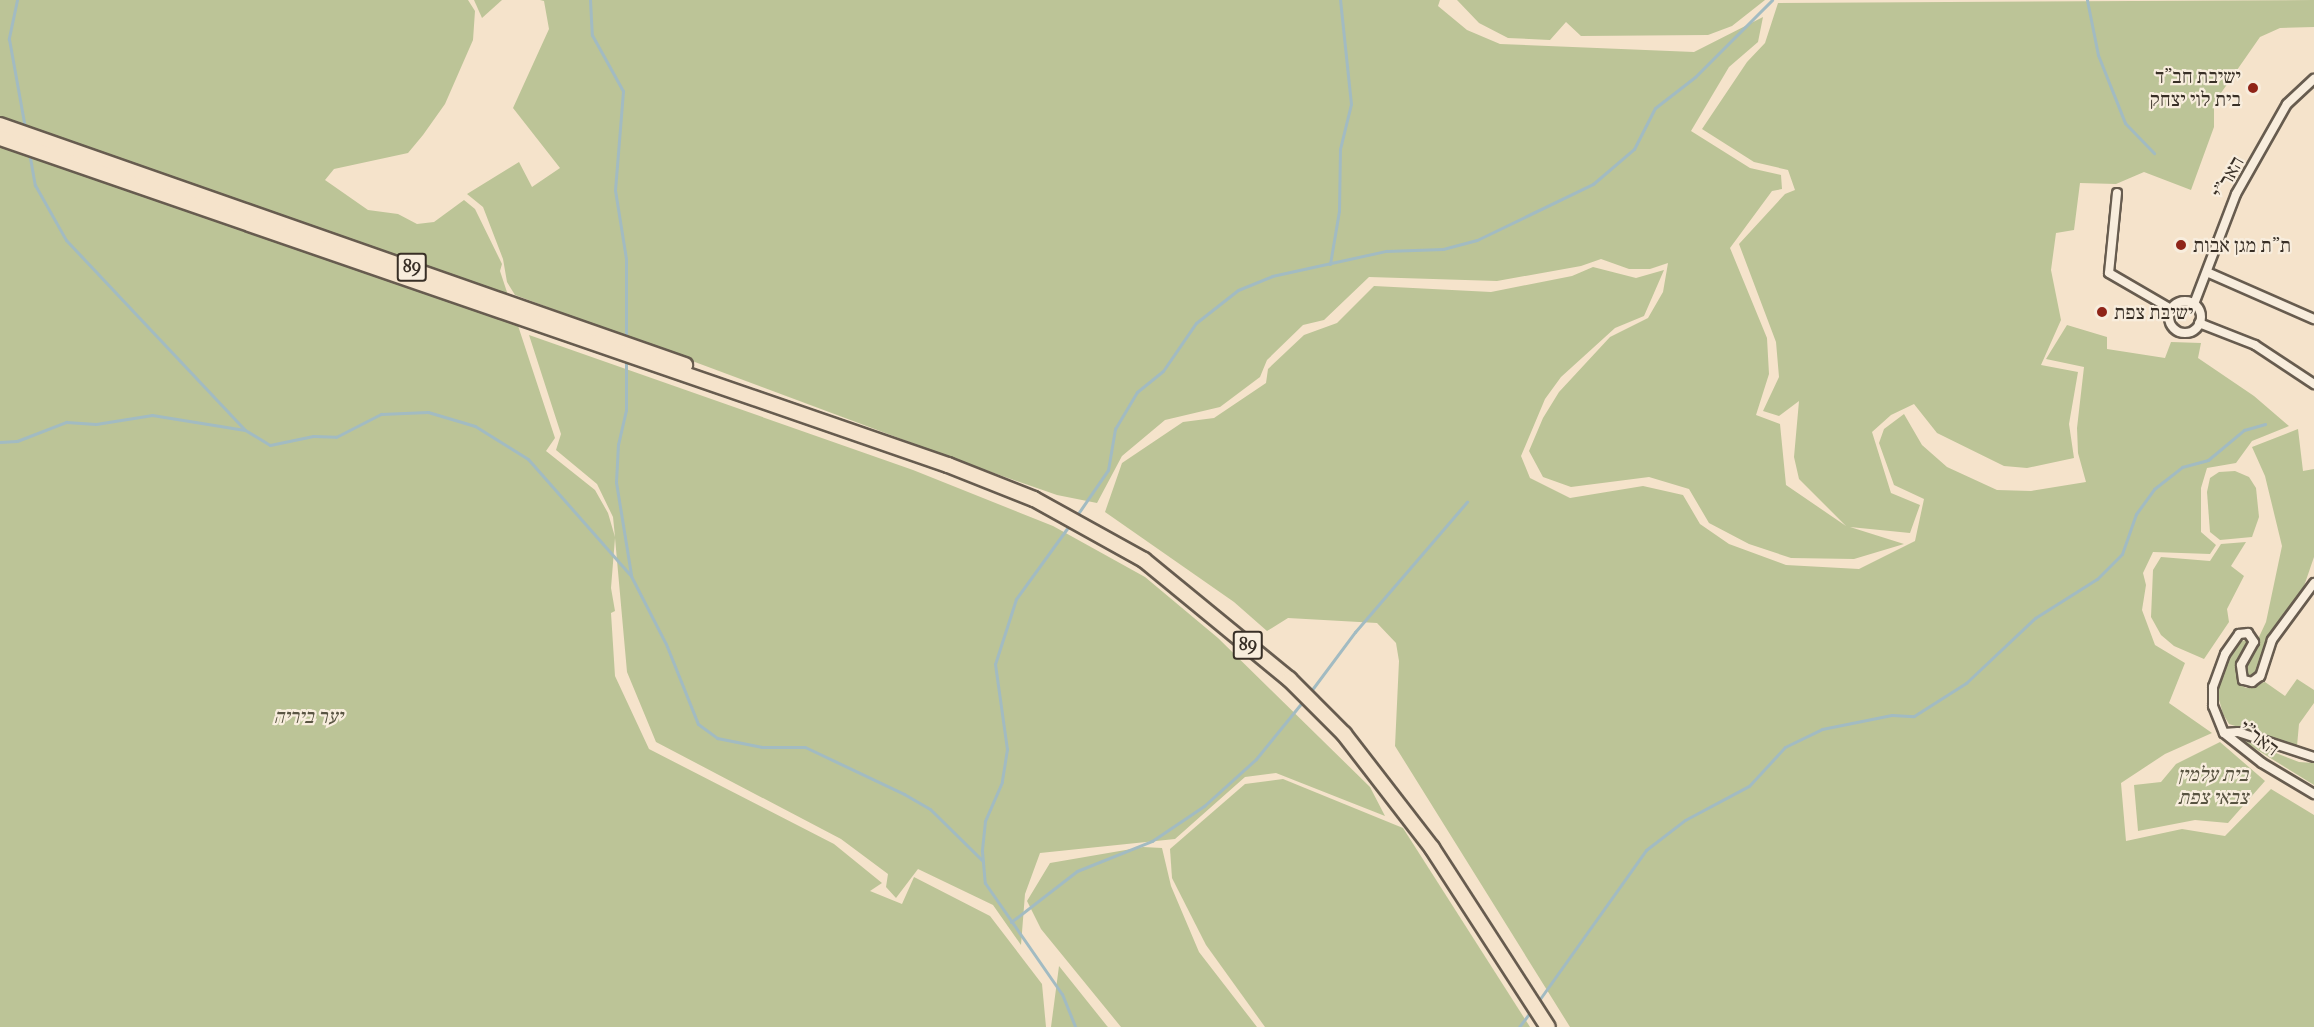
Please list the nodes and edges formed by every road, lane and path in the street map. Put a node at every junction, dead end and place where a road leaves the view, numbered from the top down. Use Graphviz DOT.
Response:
graph roads {
  1 [pos="2314,79"];
  2 [pos="0,125"];
  3 [pos="0,138"];
  4 [pos="2117,193"];
  5 [pos="2209,273"];
  6 [pos="2194,304"];
  7 [pos="2171,309"];
  8 [pos="2314,319"];
  9 [pos="2199,323"];
  10 [pos="2314,384"];
  11 [pos="820,421"];
  12 [pos="2314,583"];
  13 [pos="2224,733"];
  14 [pos="2314,757"];
  15 [pos="2314,794"];
  16 [pos="1548,1027"];
  1 -- 5 [label="street, האר\"י"];
  2 -- 11 [label="highway, 89"];
  3 -- 11 [label="highway, 89"];
  4 -- 7 [label="street"];
  5 -- 6 [label="street, האר\"י"];
  5 -- 8 [label="street"];
  6 -- 7 [label="street"];
  6 -- 9 [label="street"];
  7 -- 9 [label="street"];
  9 -- 10 [label="street"];
  11 -- 16 [label="highway, 89"];
  12 -- 13 [label="street, האר\"י"];
  13 -- 14 [label="street"];
  13 -- 15 [label="street, האר\"י"];
}
